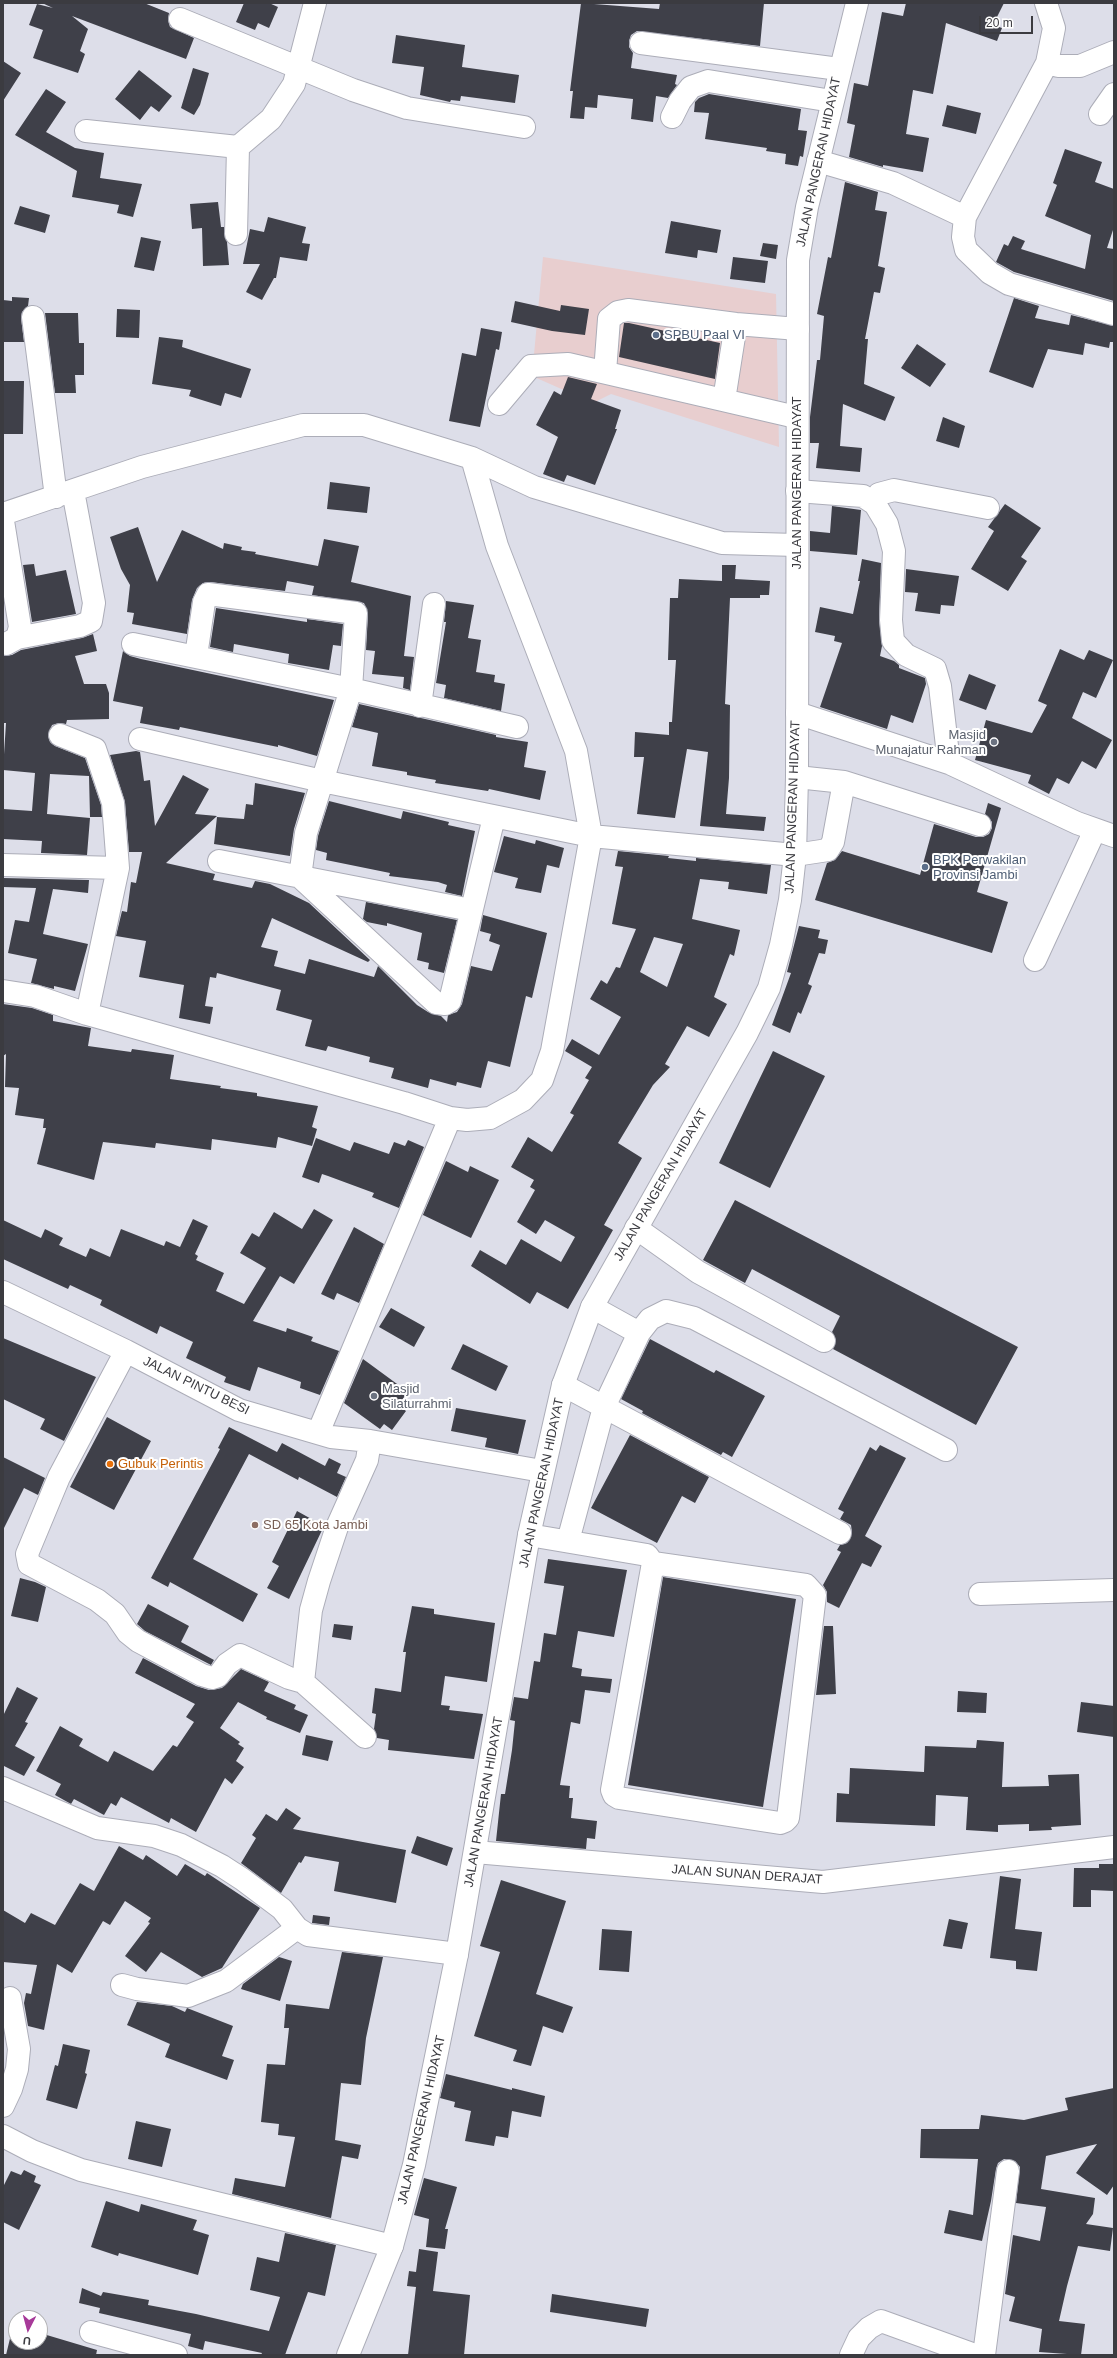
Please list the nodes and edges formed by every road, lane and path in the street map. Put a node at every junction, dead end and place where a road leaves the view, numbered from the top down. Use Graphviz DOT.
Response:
graph roads {
  1 [pos="315,3"];
  2 [pos="857,3"];
  3 [pos="1046,3"];
  4 [pos="180,18"];
  5 [pos="641,43"];
  6 [pos="1114,52"];
  7 [pos="1047,63"];
  8 [pos="299,66"];
  9 [pos="839,69"];
  10 [pos="1114,94"];
  11 [pos="832,101"];
  12 [pos="1100,114"];
  13 [pos="672,117"];
  14 [pos="524,127"];
  15 [pos="86,131"];
  16 [pos="238,147"];
  17 [pos="818,161"];
  18 [pos="965,217"];
  19 [pos="236,234"];
  20 [pos="1113,314"];
  21 [pos="33,318"];
  22 [pos="736,324"];
  23 [pos="798,329"];
  24 [pos="605,372"];
  25 [pos="724,400"];
  26 [pos="499,404"];
  27 [pos="796,417"];
  28 [pos="472,458"];
  29 [pos="797,491"];
  30 [pos="64,494"];
  31 [pos="875,504"];
  32 [pos="988,508"];
  33 [pos="3,514"];
  34 [pos="3,521"];
  35 [pos="797,545"];
  36 [pos="434,604"];
  37 [pos="10,641"];
  38 [pos="132,644"];
  39 [pos="196,656"];
  40 [pos="351,689"];
  41 [pos="420,706"];
  42 [pos="797,713"];
  43 [pos="517,727"];
  44 [pos="60,735"];
  45 [pos="140,740"];
  46 [pos="949,763"];
  47 [pos="797,777"];
  48 [pos="322,781"];
  49 [pos="844,782"];
  50 [pos="494,816"];
  51 [pos="980,825"];
  52 [pos="1105,833"];
  53 [pos="591,836"];
  54 [pos="794,855"];
  55 [pos="219,861"];
  56 [pos="3,865"];
  57 [pos="118,868"];
  58 [pos="300,877"];
  59 [pos="471,910"];
  60 [pos="1035,960"];
  61 [pos="3,991"];
  62 [pos="87,1014"];
  63 [pos="450,1118"];
  64 [pos="636,1228"];
  65 [pos="3,1292"];
  66 [pos="592,1307"];
  67 [pos="639,1333"];
  68 [pos="824,1342"];
  69 [pos="126,1351"];
  70 [pos="563,1384"];
  71 [pos="604,1407"];
  72 [pos="318,1434"];
  73 [pos="370,1441"];
  74 [pos="946,1450"];
  75 [pos="542,1471"];
  76 [pos="840,1533"];
  77 [pos="529,1535"];
  78 [pos="568,1541"];
  79 [pos="653,1563"];
  80 [pos="1114,1590"];
  81 [pos="980,1594"];
  82 [pos="303,1682"];
  83 [pos="364,1737"];
  84 [pos="3,1788"];
  85 [pos="1114,1847"];
  86 [pos="475,1852"];
  87 [pos="297,1928"];
  88 [pos="457,1954"];
  89 [pos="122,1985"];
  90 [pos="10,1998"];
  91 [pos="3,2106"];
  92 [pos="3,2136"];
  93 [pos="1008,2172"];
  94 [pos="392,2246"];
  95 [pos="91,2332"];
  96 [pos="176,2355"];
  97 [pos="348,2355"];
  98 [pos="851,2355"];
  99 [pos="975,2355"];
  100 [pos="984,2355"];
  1 -- 8 [label="main road"];
  2 -- 9 [label="main road, JALAN PANGERAN HIDAYAT"];
  3 -- 7 [label="main road"];
  4 -- 8 [label="main road"];
  5 -- 9 [label="main road"];
  6 -- 7 [label="main road"];
  7 -- 18 [label="main road"];
  8 -- 14 [label="main road"];
  8 -- 16 [label="main road"];
  9 -- 11 [label="main road, JALAN PANGERAN HIDAYAT"];
  10 -- 12 [label="main road"];
  11 -- 13 [label="main road"];
  11 -- 17 [label="main road, JALAN PANGERAN HIDAYAT"];
  15 -- 16 [label="main road"];
  16 -- 19 [label="main road"];
  17 -- 18 [label="main road"];
  17 -- 23 [label="main road, JALAN PANGERAN HIDAYAT"];
  18 -- 20 [label="main road"];
  21 -- 30 [label="main road"];
  22 -- 23 [label="main road"];
  22 -- 24 [label="main road"];
  22 -- 25 [label="main road"];
  23 -- 27 [label="main road, JALAN PANGERAN HIDAYAT"];
  24 -- 25 [label="main road"];
  24 -- 26 [label="main road"];
  25 -- 27 [label="main road"];
  27 -- 29 [label="main road, JALAN PANGERAN HIDAYAT"];
  28 -- 30 [label="main road"];
  28 -- 35 [label="main road"];
  28 -- 53 [label="main road"];
  29 -- 31 [label="main road"];
  29 -- 35 [label="main road, JALAN PANGERAN HIDAYAT"];
  30 -- 33 [label="main road"];
  30 -- 37 [label="main road"];
  31 -- 32 [label="main road"];
  31 -- 46 [label="main road"];
  34 -- 37 [label="main road"];
  35 -- 42 [label="main road, JALAN PANGERAN HIDAYAT"];
  36 -- 41 [label="main road"];
  38 -- 39 [label="main road"];
  39 -- 40 [label="main road"];
  39 -- 40 [label="main road"];
  40 -- 41 [label="main road"];
  40 -- 48 [label="main road"];
  41 -- 43 [label="main road"];
  42 -- 46 [label="main road"];
  42 -- 47 [label="main road, JALAN PANGERAN HIDAYAT"];
  44 -- 57 [label="main road"];
  45 -- 48 [label="main road"];
  46 -- 52 [label="main road"];
  47 -- 49 [label="main road"];
  47 -- 54 [label="main road, JALAN PANGERAN HIDAYAT"];
  48 -- 50 [label="main road"];
  48 -- 58 [label="main road"];
  49 -- 51 [label="main road"];
  49 -- 54 [label="main road"];
  50 -- 53 [label="main road"];
  50 -- 59 [label="main road"];
  52 -- 60 [label="main road"];
  53 -- 54 [label="main road"];
  53 -- 63 [label="main road"];
  54 -- 64 [label="main road, JALAN PANGERAN HIDAYAT"];
  55 -- 58 [label="main road"];
  56 -- 57 [label="main road"];
  57 -- 62 [label="main road"];
  58 -- 59 [label="main road"];
  58 -- 59 [label="main road"];
  61 -- 62 [label="main road"];
  62 -- 63 [label="main road"];
  63 -- 72 [label="main road"];
  64 -- 66 [label="main road, JALAN PANGERAN HIDAYAT"];
  64 -- 68 [label="main road"];
  65 -- 69 [label="main road, JALAN PINTU BESI"];
  66 -- 67 [label="main road"];
  66 -- 70 [label="main road, JALAN PANGERAN HIDAYAT"];
  67 -- 71 [label="main road"];
  67 -- 74 [label="main road"];
  69 -- 72 [label="main road, JALAN PINTU BESI"];
  69 -- 82 [label="main road"];
  70 -- 71 [label="main road"];
  70 -- 75 [label="main road, JALAN PANGERAN HIDAYAT"];
  71 -- 76 [label="main road"];
  71 -- 78 [label="main road"];
  72 -- 73 [label="main road, JALAN PINTU BESI"];
  73 -- 75 [label="main road, JALAN PINTU BESI"];
  73 -- 82 [label="main road"];
  75 -- 77 [label="main road, JALAN PANGERAN HIDAYAT"];
  77 -- 78 [label="main road"];
  77 -- 86 [label="main road, JALAN PANGERAN HIDAYAT"];
  78 -- 79 [label="main road"];
  79 -- 79 [label="main road"];
  80 -- 81 [label="main road"];
  82 -- 83 [label="main road"];
  84 -- 87 [label="main road"];
  85 -- 86 [label="main road, JALAN SUNAN DERAJAT"];
  86 -- 88 [label="main road, JALAN PANGERAN HIDAYAT"];
  87 -- 88 [label="main road"];
  87 -- 89 [label="main road"];
  88 -- 94 [label="main road, JALAN PANGERAN HIDAYAT"];
  90 -- 91 [label="main road"];
  92 -- 94 [label="main road"];
  93 -- 100 [label="main road"];
  94 -- 97 [label="main road, JALAN PANGERAN HIDAYAT"];
  95 -- 96 [label="main road"];
  98 -- 99 [label="main road"];
}
